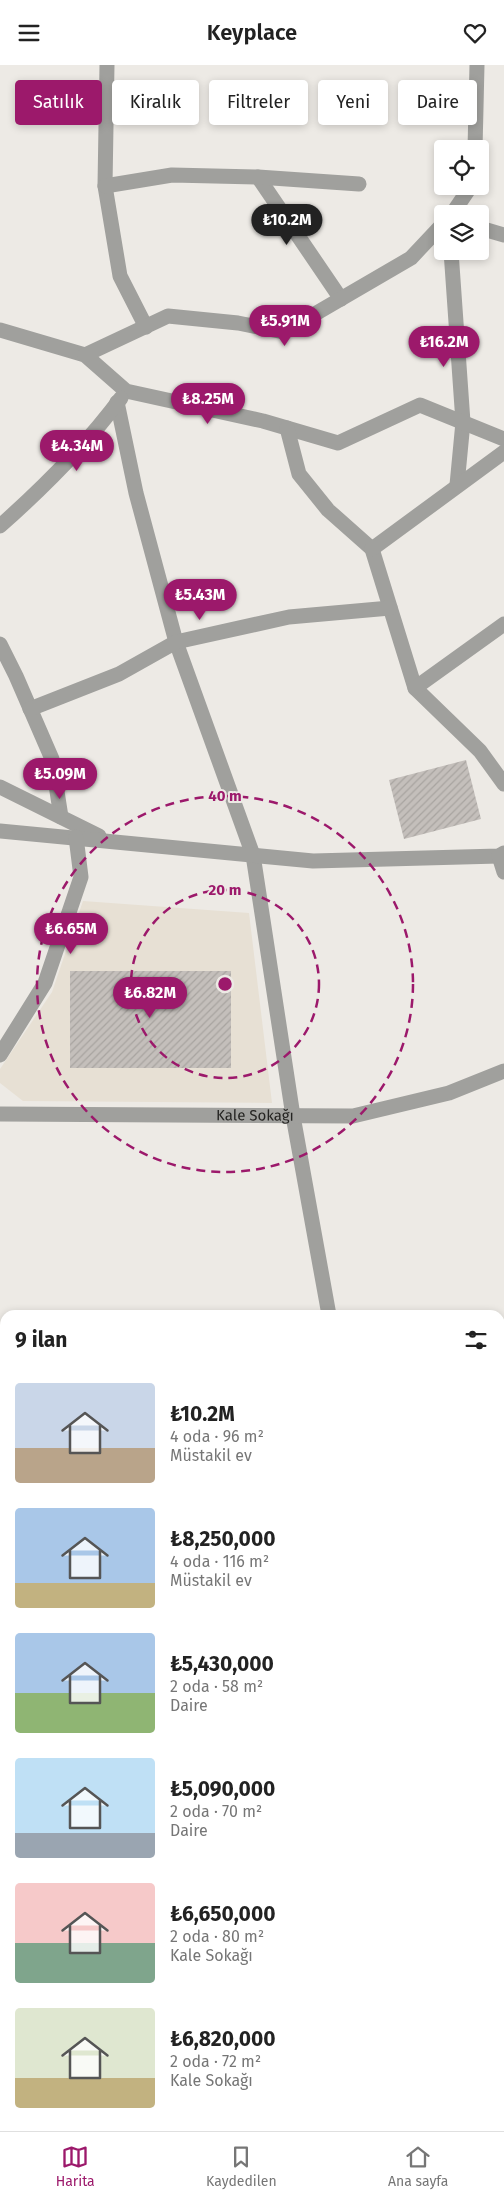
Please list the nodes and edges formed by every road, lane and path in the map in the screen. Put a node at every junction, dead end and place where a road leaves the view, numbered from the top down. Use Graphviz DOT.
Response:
graph roads {
  1 [pos="107,65"];
  2 [pos="477,65"];
  3 [pos="475,140"];
  4 [pos="258,177"];
  5 [pos="359,184"];
  6 [pos="105,186"];
  7 [pos="489,231"];
  8 [pos="434,234"];
  9 [pos="504,235"];
  10 [pos="452,260"];
  11 [pos="341,299"];
  12 [pos="146,327"];
  13 [pos="0,330"];
  14 [pos="85,355"];
  15 [pos="122,397"];
  16 [pos="463,422"];
  17 [pos="287,428"];
  18 [pos="504,439"];
  19 [pos="504,452"];
  20 [pos="457,485"];
  21 [pos="0,525"];
  22 [pos="372,549"];
  23 [pos="390,608"];
  24 [pos="504,624"];
  25 [pos="176,642"];
  26 [pos="0,644"];
  27 [pos="416,688"];
  28 [pos="30,709"];
  29 [pos="504,784"];
  30 [pos="0,787"];
  31 [pos="61,817"];
  32 [pos="0,831"];
  33 [pos="76,837"];
  34 [pos="107,839"];
  35 [pos="253,855"];
  36 [pos="502,855"];
  37 [pos="504,872"];
  38 [pos="0,1055"];
  39 [pos="504,1071"];
  40 [pos="0,1114"];
  41 [pos="293,1116"];
  42 [pos="328,1310"];
  1 -- 6 [label="street"];
  2 -- 3 [label="street"];
  4 -- 5 [label="street"];
  4 -- 6 [label="street"];
  4 -- 11 [label="street"];
  6 -- 12 [label="street"];
  7 -- 9 [label="street"];
  8 -- 11 [label="street"];
  10 -- 16 [label="street"];
  11 -- 12 [label="street"];
  12 -- 14 [label="street"];
  13 -- 14 [label="street"];
  14 -- 15 [label="street"];
  15 -- 17 [label="street"];
  15 -- 21 [label="street"];
  15 -- 25 [label="street"];
  16 -- 17 [label="street"];
  16 -- 18 [label="street"];
  16 -- 20 [label="street"];
  17 -- 22 [label="street"];
  19 -- 20 [label="street"];
  20 -- 22 [label="street"];
  22 -- 23 [label="street"];
  23 -- 25 [label="street"];
  23 -- 27 [label="street"];
  24 -- 27 [label="street"];
  25 -- 28 [label="street"];
  25 -- 35 [label="street"];
  26 -- 28 [label="street"];
  27 -- 29 [label="street"];
  28 -- 31 [label="street"];
  30 -- 31 [label="street"];
  31 -- 34 [label="street"];
  32 -- 33 [label="street"];
  33 -- 34 [label="street"];
  33 -- 38 [label="street"];
  34 -- 35 [label="street"];
  35 -- 36 [label="street"];
  35 -- 41 [label="street"];
  36 -- 37 [label="street"];
  39 -- 41 [label="street, Kale Sokağı"];
  40 -- 41 [label="street, Kale Sokağı"];
  41 -- 42 [label="street"];
}
